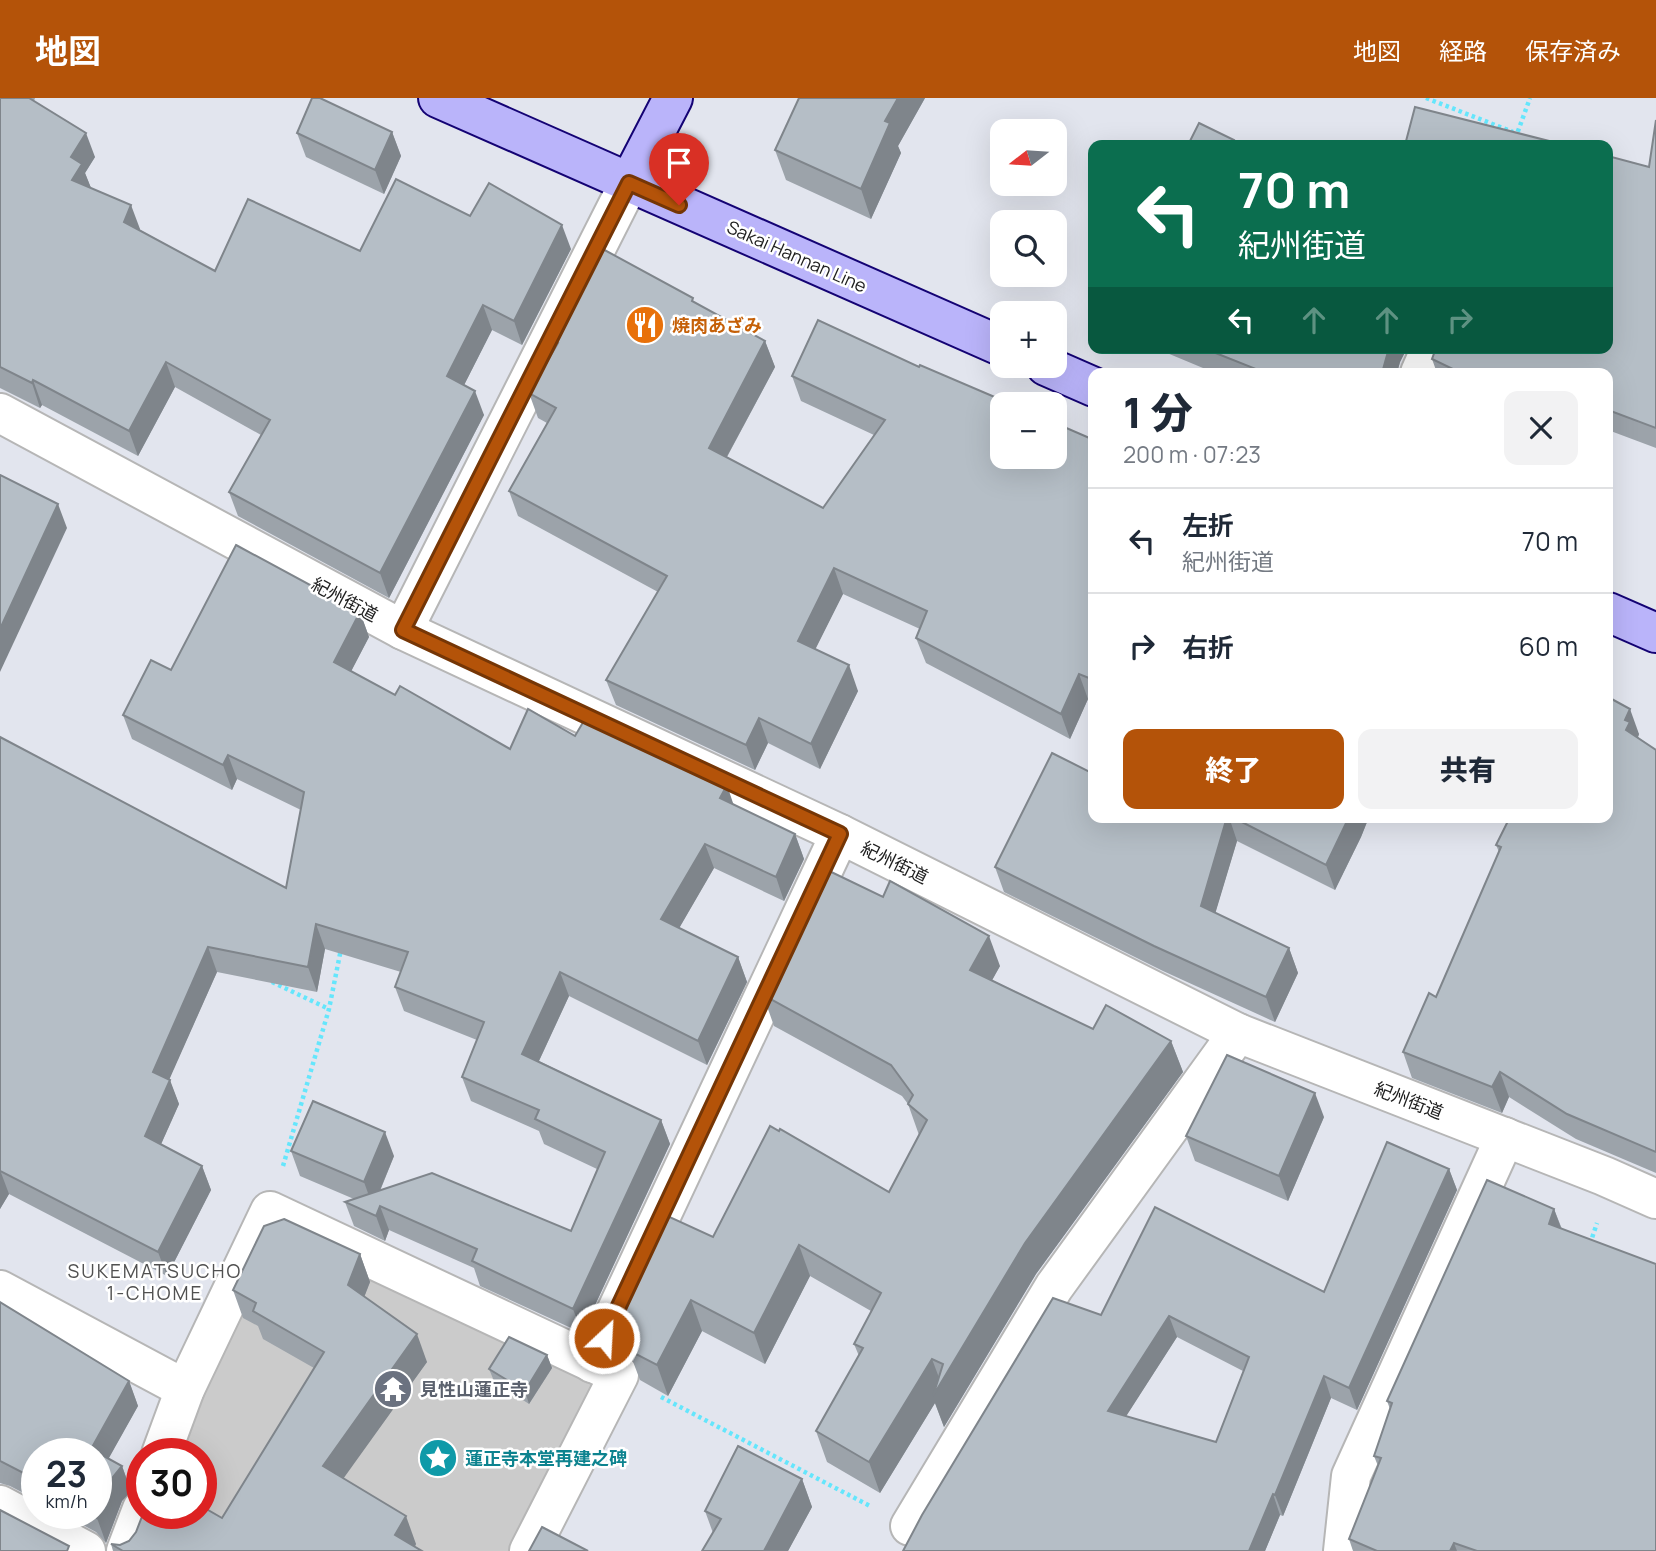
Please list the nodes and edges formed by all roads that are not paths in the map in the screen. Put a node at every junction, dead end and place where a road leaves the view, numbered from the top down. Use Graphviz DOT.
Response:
graph roads {
  1 [pos="438,98"];
  2 [pos="673,98"];
  3 [pos="629,183"];
  4 [pos="990,341"];
  5 [pos="1067,375"];
  6 [pos="1088,384"];
  7 [pos="4,424"];
  8 [pos="1613,614"];
  9 [pos="403,630"];
  10 [pos="1656,633"];
  11 [pos="840,834"];
  12 [pos="1238,1033"];
  13 [pos="1505,1137"];
  14 [pos="1656,1199"];
  15 [pos="0,1290"];
  16 [pos="606,1369"];
  17 [pos="185,1389"];
  18 [pos="167,1438"];
  19 [pos="0,1505"];
  20 [pos="910,1526"];
  21 [pos="135,1529"];
  22 [pos="86,1551"];
  23 [pos="127,1551"];
  24 [pos="529,1551"];
  25 [pos="1343,1551"];
  1 -- 3 [label="main road, Sakai Hannan Line"];
  2 -- 3 [label="main road"];
  3 -- 4 [label="main road, Sakai Hannan Line"];
  3 -- 9 [label="street"];
  5 -- 6 [label="main road"];
  7 -- 9 [label="street, 紀州街道"];
  8 -- 10 [label="main road"];
  9 -- 11 [label="street, 紀州街道"];
  11 -- 12 [label="street, 紀州街道"];
  11 -- 16 [label="street"];
  12 -- 13 [label="street, 紀州街道"];
  12 -- 20 [label="street"];
  13 -- 14 [label="street, 紀州街道"];
  13 -- 25 [label="street"];
  15 -- 17 [label="street"];
  16 -- 17 [label="street"];
  16 -- 24 [label="street"];
  17 -- 18 [label="street"];
  19 -- 22 [label="street"];
  21 -- 23 [label="street"];
}
